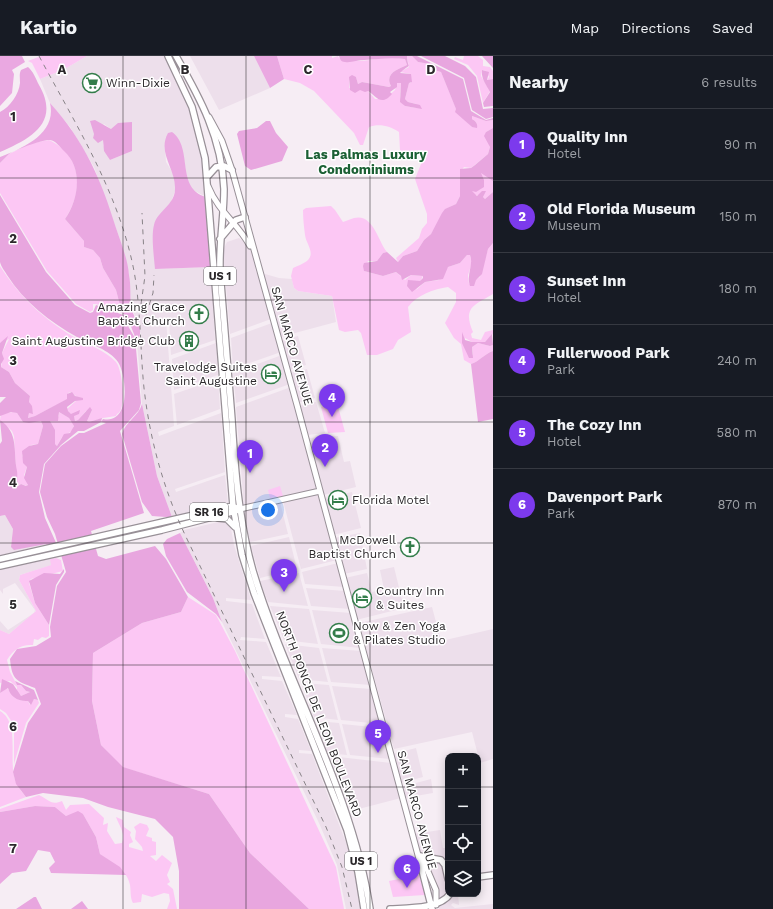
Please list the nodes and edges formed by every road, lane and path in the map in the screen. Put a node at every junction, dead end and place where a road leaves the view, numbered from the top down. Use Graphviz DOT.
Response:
graph roads {
  1 [pos="176,57"];
  2 [pos="170,59"];
  3 [pos="207,112"];
  4 [pos="222,166"];
  5 [pos="232,170"];
  6 [pos="207,177"];
  7 [pos="208,184"];
  8 [pos="223,213"];
  9 [pos="244,214"];
  10 [pos="234,223"];
  11 [pos="220,239"];
  12 [pos="255,254"];
  13 [pos="320,491"];
  14 [pos="233,509"];
  15 [pos="240,509"];
  16 [pos="207,519"];
  17 [pos="236,529"];
  18 [pos="99,541"];
  19 [pos="0,559"];
  20 [pos="0,566"];
  21 [pos="419,854"];
  22 [pos="430,858"];
  23 [pos="424,863"];
  24 [pos="445,865"];
  25 [pos="422,870"];
  26 [pos="493,874"];
  27 [pos="481,876"];
  28 [pos="429,894"];
  29 [pos="446,897"];
  30 [pos="435,906"];
  31 [pos="414,907"];
  32 [pos="364,909"];
  33 [pos="370,909"];
  34 [pos="390,909"];
  1 -- 3 [label="main road, NORTH PONCE DE LEON BOULEVARD / US 1"];
  2 -- 6 [label="main road, NORTH PONCE DE LEON BOULEVARD / US 1"];
  3 -- 4 [label="main road, NORTH PONCE DE LEON BOULEVARD / US 1"];
  3 -- 5 [label="main road, SAN MARCO AVENUE"];
  4 -- 5 [label="main road"];
  4 -- 6 [label="main road"];
  4 -- 8 [label="main road, NORTH PONCE DE LEON BOULEVARD / US 1"];
  5 -- 9 [label="main road, SAN MARCO AVENUE"];
  6 -- 7 [label="main road, NORTH PONCE DE LEON BOULEVARD / US 1"];
  7 -- 8 [label="main road, SAN MARCO AVENUE"];
  7 -- 14 [label="main road, NORTH PONCE DE LEON BOULEVARD / US 1"];
  8 -- 10 [label="main road, SAN MARCO AVENUE"];
  8 -- 11 [label="main road, NORTH PONCE DE LEON BOULEVARD / US 1"];
  9 -- 10 [label="main road"];
  9 -- 12 [label="main road, SAN MARCO AVENUE"];
  10 -- 11 [label="main road"];
  10 -- 12 [label="main road, SAN MARCO AVENUE"];
  11 -- 15 [label="main road, NORTH PONCE DE LEON BOULEVARD / US 1"];
  12 -- 13 [label="main road, SAN MARCO AVENUE"];
  13 -- 15 [label="main road, SR 16"];
  13 -- 21 [label="main road, SAN MARCO AVENUE"];
  14 -- 15 [label="main road, SR 16"];
  14 -- 16 [label="main road, SR 16"];
  14 -- 17 [label="main road, NORTH PONCE DE LEON BOULEVARD / US 1"];
  14 -- 18 [label="main road, SR 16"];
  15 -- 33 [label="main road, NORTH PONCE DE LEON BOULEVARD / US 1"];
  16 -- 17 [label="main road"];
  16 -- 18 [label="main road, SR 16"];
  17 -- 32 [label="main road, NORTH PONCE DE LEON BOULEVARD / US 1"];
  18 -- 19 [label="main road, SR 16"];
  18 -- 20 [label="main road, SR 16"];
  21 -- 22 [label="main road"];
  21 -- 23 [label="main road"];
  21 -- 25 [label="main road, SAN MARCO AVENUE"];
  22 -- 23 [label="main road"];
  22 -- 24 [label="main road"];
  23 -- 25 [label="main road"];
  23 -- 30 [label="main road"];
  25 -- 28 [label="main road, SAN MARCO AVENUE"];
  26 -- 27 [label="main road"];
  28 -- 30 [label="main road"];
  28 -- 31 [label="main road"];
  29 -- 30 [label="main road"];
  30 -- 31 [label="main road"];
  31 -- 34 [label="main road"];
}
